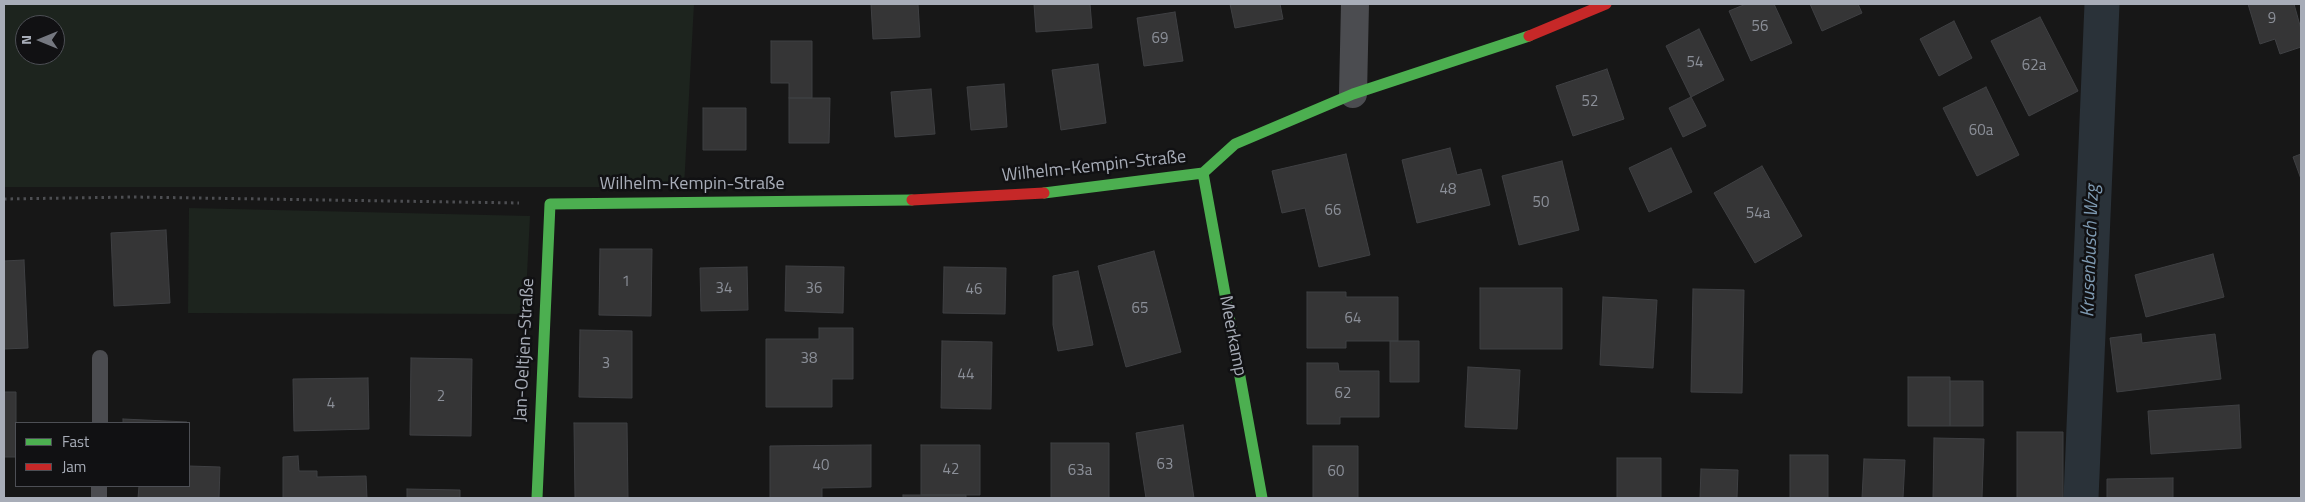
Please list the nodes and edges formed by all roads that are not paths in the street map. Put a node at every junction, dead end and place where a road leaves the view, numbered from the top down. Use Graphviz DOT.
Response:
graph roads {
  1 [pos="1356,4"];
  2 [pos="1606,4"];
  3 [pos="1354,94"];
  4 [pos="1203,173"];
  5 [pos="550,204"];
  6 [pos="100,358"];
  7 [pos="100,422"];
  8 [pos="537,498"];
  9 [pos="1262,498"];
  1 -- 3 [label="street"];
  2 -- 3 [label="street, Wilhelm-Kempin-Straße"];
  3 -- 4 [label="street, Wilhelm-Kempin-Straße"];
  4 -- 5 [label="street, Wilhelm-Kempin-Straße"];
  4 -- 9 [label="street, Meerkamp"];
  5 -- 8 [label="street, Jan-Oeltjen-Straße"];
  6 -- 7 [label="lane"];
}
